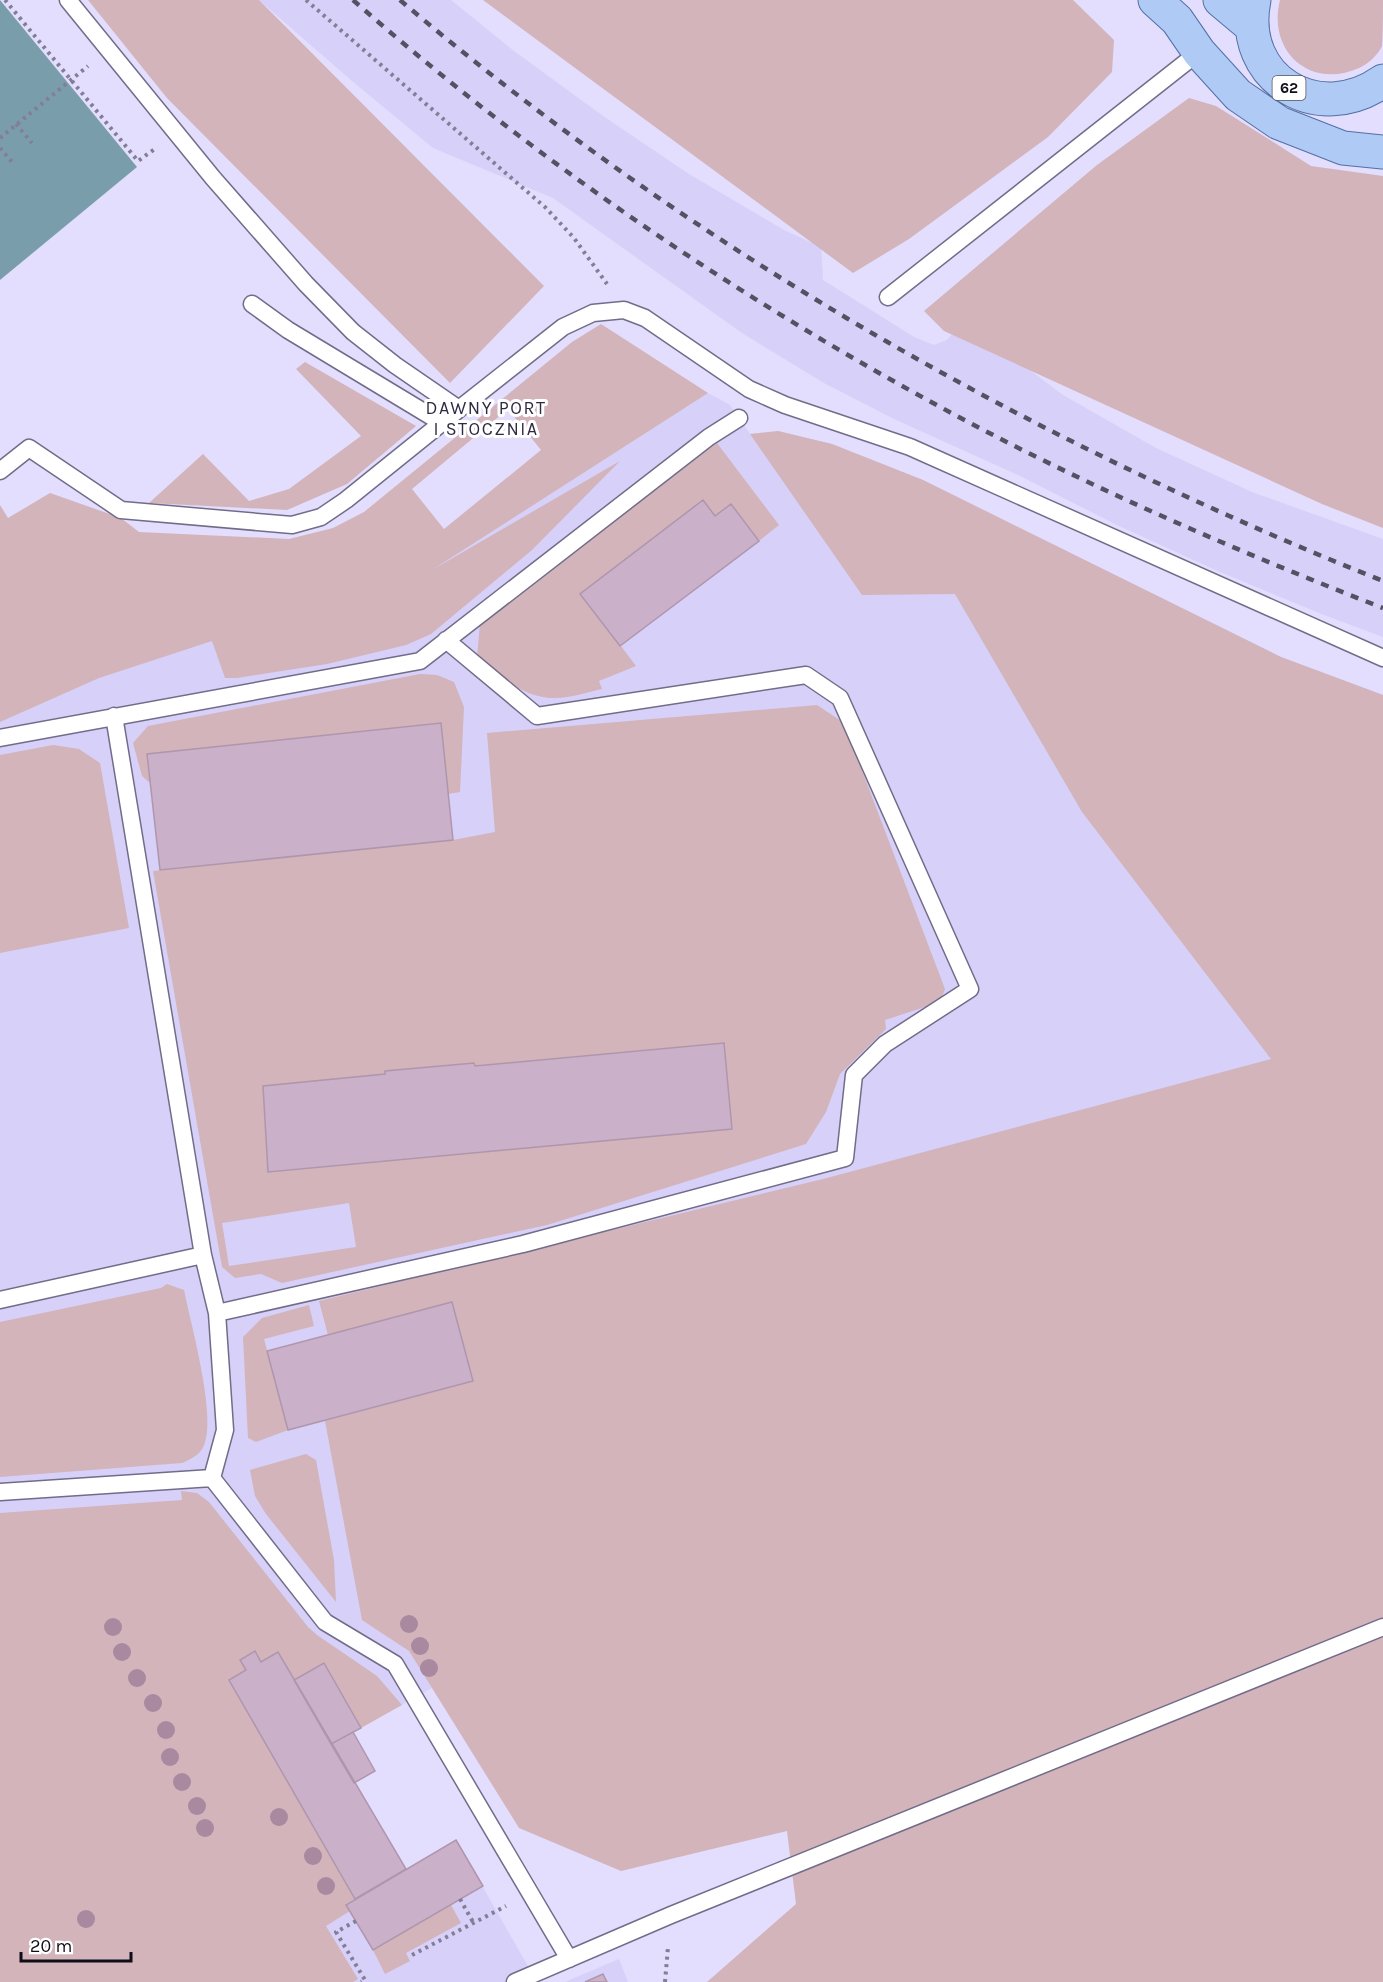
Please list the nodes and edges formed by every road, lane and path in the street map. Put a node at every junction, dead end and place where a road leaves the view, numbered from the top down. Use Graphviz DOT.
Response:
graph roads {
  1 [pos="5,0"];
  2 [pos="68,0"];
  3 [pos="306,0"];
  4 [pos="1155,0"];
  5 [pos="1220,0"];
  6 [pos="1253,13"];
  7 [pos="1199,52"];
  8 [pos="95,59"];
  9 [pos="71,80"];
  10 [pos="1379,90"];
  11 [pos="16,124"];
  12 [pos="0,138"];
  13 [pos="33,143"];
  14 [pos="0,148"];
  15 [pos="1383,152"];
  16 [pos="141,159"];
  17 [pos="12,162"];
  18 [pos="888,297"];
  19 [pos="252,304"];
  20 [pos="624,310"];
  21 [pos="459,409"];
  22 [pos="739,418"];
  23 [pos="442,423"];
  24 [pos="0,471"];
  25 [pos="446,640"];
  26 [pos="1383,658"];
  27 [pos="114,716"];
  28 [pos="0,738"];
  29 [pos="203,1255"];
  30 [pos="0,1300"];
  31 [pos="217,1313"];
  32 [pos="212,1478"];
  33 [pos="0,1492"];
  34 [pos="1383,1627"];
  35 [pos="460,1899"];
  36 [pos="497,1910"];
  37 [pos="356,1922"];
  38 [pos="473,1922"];
  39 [pos="412,1955"];
  40 [pos="569,1959"];
  41 [pos="361,1982"];
  42 [pos="515,1982"];
  1 -- 9 [label="path"];
  2 -- 21 [label="lane"];
  3 -- 20 [label="path"];
  4 -- 7 [label="main road, 62"];
  5 -- 6 [label="main road, 62"];
  6 -- 10 [label="main road, 62"];
  7 -- 15 [label="main road, 62"];
  7 -- 18 [label="lane"];
  8 -- 9 [label="path"];
  9 -- 11 [label="path"];
  9 -- 16 [label="path"];
  11 -- 12 [label="path"];
  11 -- 13 [label="path"];
  14 -- 17 [label="path"];
  19 -- 23 [label="lane"];
  20 -- 21 [label="lane"];
  20 -- 26 [label="lane"];
  21 -- 23 [label="lane"];
  22 -- 25 [label="lane"];
  23 -- 24 [label="lane"];
  25 -- 27 [label="lane"];
  25 -- 31 [label="lane"];
  27 -- 28 [label="lane"];
  27 -- 29 [label="lane"];
  29 -- 30 [label="lane"];
  29 -- 31 [label="lane"];
  31 -- 32 [label="lane"];
  32 -- 33 [label="lane"];
  32 -- 40 [label="lane"];
  34 -- 40 [label="lane"];
  35 -- 38 [label="path"];
  36 -- 38 [label="path"];
  37 -- 41 [label="path"];
  38 -- 39 [label="path"];
  40 -- 42 [label="lane"];
}
